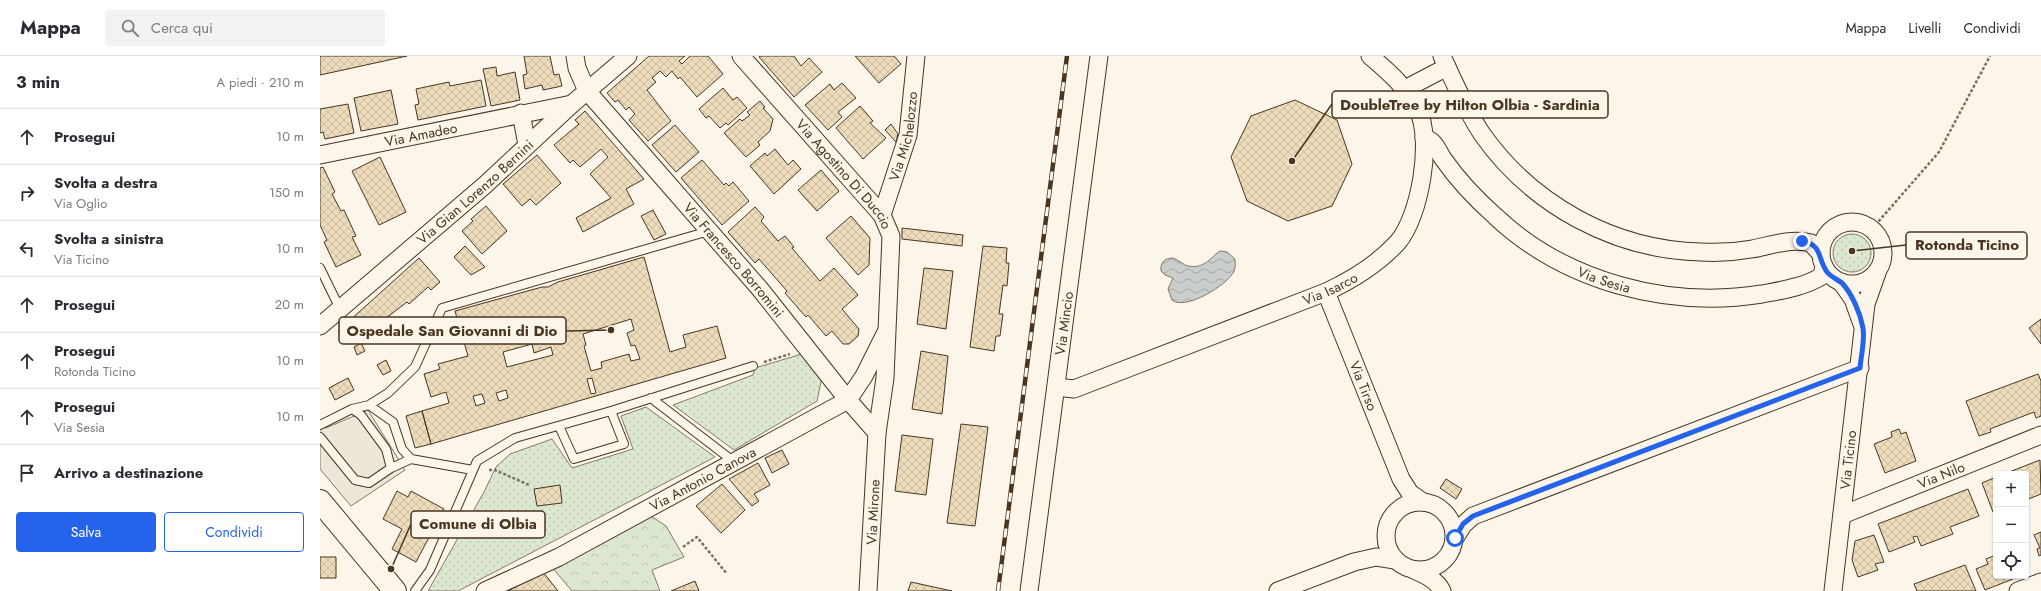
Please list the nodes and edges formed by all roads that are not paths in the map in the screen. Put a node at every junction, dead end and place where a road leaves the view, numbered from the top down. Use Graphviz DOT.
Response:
graph roads {
  1 [pos="575,56"];
  2 [pos="628,56"];
  3 [pos="741,56"];
  4 [pos="916,56"];
  5 [pos="1098,56"];
  6 [pos="1370,56"];
  7 [pos="1445,62"];
  8 [pos="1405,89"];
  9 [pos="587,91"];
  10 [pos="572,104"];
  11 [pos="521,113"];
  12 [pos="1424,138"];
  13 [pos="527,145"];
  14 [pos="320,155"];
  15 [pos="882,215"];
  16 [pos="708,231"];
  17 [pos="1822,260"];
  18 [pos="320,268"];
  19 [pos="1877,273"];
  20 [pos="1841,282"];
  21 [pos="1326,292"];
  22 [pos="340,309"];
  23 [pos="320,326"];
  24 [pos="1863,328"];
  25 [pos="887,330"];
  26 [pos="753,366"];
  27 [pos="1860,368"];
  28 [pos="1056,387"];
  29 [pos="651,398"];
  30 [pos="848,400"];
  31 [pos="369,404"];
  32 [pos="352,409"];
  33 [pos="611,411"];
  34 [pos="320,425"];
  35 [pos="559,426"];
  36 [pos="877,433"];
  37 [pos="2041,435"];
  38 [pos="320,437"];
  39 [pos="411,459"];
  40 [pos="733,461"];
  41 [pos="391,468"];
  42 [pos="473,470"];
  43 [pos="1401,479"];
  44 [pos="320,501"];
  45 [pos="1423,502"];
  46 [pos="1400,508"];
  47 [pos="1448,515"];
  48 [pos="1842,515"];
  49 [pos="1473,516"];
  50 [pos="1386,536"];
  51 [pos="1455,538"];
  52 [pos="1446,559"];
  53 [pos="1395,560"];
  54 [pos="1354,562"];
  55 [pos="1414,570"];
  56 [pos="2041,582"];
  57 [pos="395,591"];
  58 [pos="415,591"];
  59 [pos="485,591"];
  60 [pos="868,591"];
  61 [pos="1029,591"];
  62 [pos="1278,591"];
  63 [pos="1442,591"];
  64 [pos="1446,591"];
  65 [pos="1833,591"];
  66 [pos="2018,591"];
  1 -- 9 [label="street, Via Francesco Borromini"];
  2 -- 9 [label="street, Via Gian Lorenzo Bernini"];
  3 -- 15 [label="street, Via Agostino Di Duccio"];
  4 -- 15 [label="street, Via Michelozzo"];
  5 -- 28 [label="street, Via Mincio"];
  6 -- 8 [label="street, Via Isarco"];
  7 -- 8 [label="street"];
  7 -- 17 [label="street"];
  8 -- 12 [label="street, Via Isarco"];
  9 -- 10 [label="street, Via Gian Lorenzo Bernini"];
  9 -- 16 [label="street, Via Francesco Borromini"];
  10 -- 11 [label="street, Via Amadeo"];
  10 -- 13 [label="street, Via Gian Lorenzo Bernini"];
  11 -- 13 [label="street"];
  11 -- 14 [label="street, Via Amadeo"];
  12 -- 17 [label="street, Via Sesia"];
  12 -- 21 [label="street, Via Isarco"];
  13 -- 22 [label="street, Via Gian Lorenzo Bernini"];
  15 -- 25 [label="street, Via Agostino Di Duccio"];
  16 -- 30 [label="street, Via Francesco Borromini"];
  16 -- 31 [label="lane"];
  17 -- 19 [label="street"];
  17 -- 20 [label="street"];
  18 -- 22 [label="lane"];
  19 -- 20 [label="street"];
  19 -- 24 [label="street, Via Ticino"];
  20 -- 24 [label="street"];
  21 -- 28 [label="street, Via Isarco"];
  21 -- 43 [label="street, Via Tirso"];
  22 -- 23 [label="street, Via Gian Lorenzo Bernini"];
  24 -- 27 [label="street, Via Ticino"];
  25 -- 30 [label="street, Via Antonio Canova"];
  25 -- 36 [label="street, Via Agostino Di Duccio"];
  26 -- 29 [label="lane"];
  27 -- 48 [label="street, Via Ticino"];
  27 -- 49 [label="street"];
  28 -- 61 [label="street, Via Mincio"];
  29 -- 33 [label="lane"];
  29 -- 40 [label="lane"];
  30 -- 36 [label="street, Via Francesco Borromini"];
  30 -- 40 [label="street, Via Antonio Canova"];
  31 -- 32 [label="lane"];
  31 -- 39 [label="lane"];
  32 -- 34 [label="lane"];
  32 -- 41 [label="lane"];
  33 -- 35 [label="lane"];
  33 -- 35 [label="lane"];
  35 -- 42 [label="lane"];
  36 -- 60 [label="street, Via Mirone"];
  37 -- 48 [label="street, Via Nilo"];
  38 -- 41 [label="lane"];
  39 -- 41 [label="lane"];
  39 -- 42 [label="lane"];
  40 -- 59 [label="street, Via Antonio Canova"];
  42 -- 58 [label="lane"];
  43 -- 45 [label="street"];
  43 -- 46 [label="street"];
  44 -- 57 [label="main road"];
  45 -- 46 [label="street"];
  45 -- 47 [label="street"];
  46 -- 50 [label="street"];
  47 -- 49 [label="street"];
  47 -- 51 [label="street"];
  48 -- 65 [label="street, Via Ticino"];
  49 -- 51 [label="street"];
  50 -- 53 [label="street"];
  50 -- 54 [label="street"];
  51 -- 52 [label="street"];
  52 -- 55 [label="street"];
  52 -- 64 [label="street"];
  53 -- 54 [label="street"];
  53 -- 55 [label="street"];
  54 -- 62 [label="street"];
  55 -- 63 [label="street"];
  56 -- 66 [label="street"];
}
